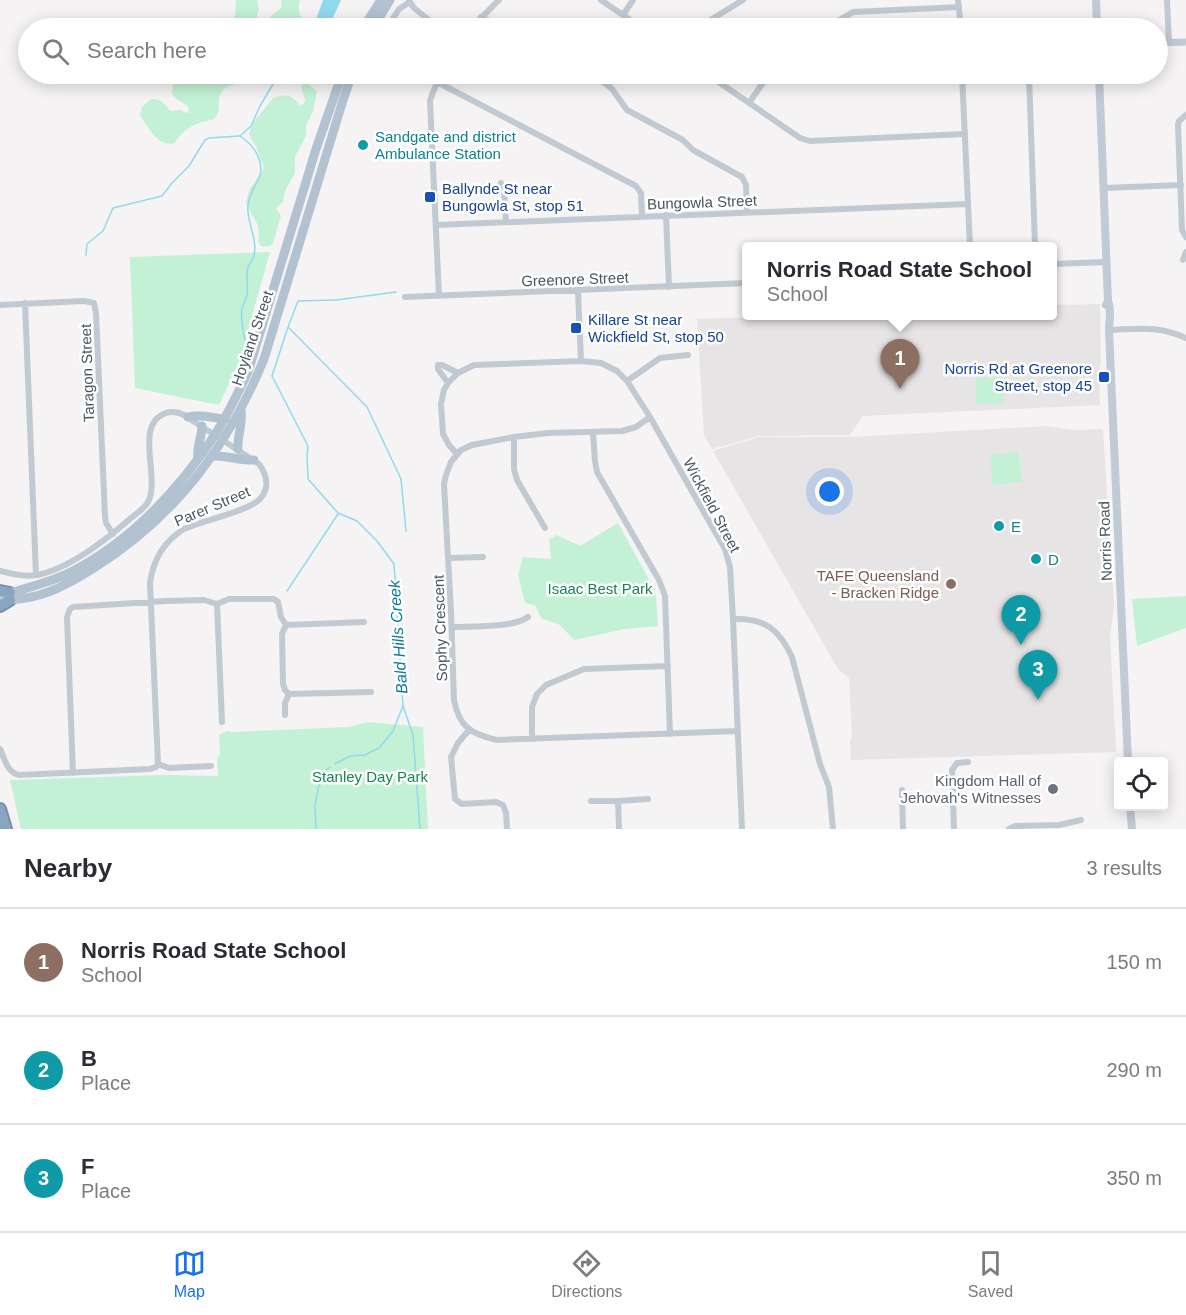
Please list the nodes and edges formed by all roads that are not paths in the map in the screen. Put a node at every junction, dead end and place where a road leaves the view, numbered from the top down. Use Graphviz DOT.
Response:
graph roads {
  1 [pos="381,0"];
  2 [pos="390,0"];
  3 [pos="500,0"];
  4 [pos="601,0"];
  5 [pos="633,0"];
  6 [pos="742,0"];
  7 [pos="1096,0"];
  8 [pos="1167,0"];
  9 [pos="410,1"];
  10 [pos="959,3"];
  11 [pos="623,15"];
  12 [pos="482,17"];
  13 [pos="369,18"];
  14 [pos="379,18"];
  15 [pos="393,18"];
  16 [pos="426,18"];
  17 [pos="627,18"];
  18 [pos="714,18"];
  19 [pos="843,18"];
  20 [pos="960,18"];
  21 [pos="1097,18"];
  22 [pos="1168,18"];
  23 [pos="1168,22"];
  24 [pos="1186,42"];
  25 [pos="1169,43"];
  26 [pos="339,84"];
  27 [pos="348,84"];
  28 [pos="436,84"];
  29 [pos="441,84"];
  30 [pos="606,84"];
  31 [pos="721,84"];
  32 [pos="762,84"];
  33 [pos="963,84"];
  34 [pos="1029,84"];
  35 [pos="1099,84"];
  36 [pos="749,103"];
  37 [pos="1181,116"];
  38 [pos="966,135"];
  39 [pos="501,183"];
  40 [pos="1180,185"];
  41 [pos="1104,188"];
  42 [pos="968,204"];
  43 [pos="747,212"];
  44 [pos="666,215"];
  45 [pos="642,216"];
  46 [pos="506,222"];
  47 [pos="436,225"];
  48 [pos="1186,237"];
  49 [pos="970,242"];
  50 [pos="1035,242"];
  51 [pos="1186,252"];
  52 [pos="1183,260"];
  53 [pos="1106,262"];
  54 [pos="1057,264"];
  55 [pos="742,283"];
  56 [pos="669,286"];
  57 [pos="578,291"];
  58 [pos="439,296"];
  59 [pos="405,297"];
  60 [pos="25,303"];
  61 [pos="0,304"];
  62 [pos="1109,330"];
  63 [pos="1186,338"];
  64 [pos="688,355"];
  65 [pos="581,362"];
  66 [pos="458,373"];
  67 [pos="627,381"];
  68 [pos="448,383"];
  69 [pos="241,411"];
  70 [pos="188,417"];
  71 [pos="650,417"];
  72 [pos="225,419"];
  73 [pos="202,426"];
  74 [pos="593,433"];
  75 [pos="219,437"];
  76 [pos="514,437"];
  77 [pos="238,449"];
  78 [pos="457,454"];
  79 [pos="213,456"];
  80 [pos="198,459"];
  81 [pos="254,460"];
  82 [pos="545,528"];
  83 [pos="113,534"];
  84 [pos="483,557"];
  85 [pos="449,558"];
  86 [pos="0,571"];
  87 [pos="36,575"];
  88 [pos="4,596"];
  89 [pos="152,602"];
  90 [pos="217,604"];
  91 [pos="0,606"];
  92 [pos="528,617"];
  93 [pos="733,619"];
  94 [pos="364,622"];
  95 [pos="286,625"];
  96 [pos="452,627"];
  97 [pos="668,666"];
  98 [pos="371,692"];
  99 [pos="289,694"];
  100 [pos="285,715"];
  101 [pos="222,722"];
  102 [pos="469,730"];
  103 [pos="737,731"];
  104 [pos="670,734"];
  105 [pos="532,739"];
  106 [pos="0,749"];
  107 [pos="1128,757"];
  108 [pos="968,762"];
  109 [pos="158,764"];
  110 [pos="211,766"];
  111 [pos="73,773"];
  112 [pos="902,790"];
  113 [pos="648,799"];
  114 [pos="591,801"];
  115 [pos="618,801"];
  116 [pos="0,809"];
  117 [pos="1130,811"];
  118 [pos="1081,820"];
  119 [pos="6,829"];
  120 [pos="507,829"];
  121 [pos="619,829"];
  122 [pos="742,829"];
  123 [pos="833,829"];
  124 [pos="903,829"];
  125 [pos="954,829"];
  126 [pos="1009,829"];
  127 [pos="1132,829"];
  1 -- 13 [label="main road"];
  2 -- 14 [label="main road"];
  3 -- 12 [label="street"];
  4 -- 11 [label="street"];
  5 -- 11 [label="street"];
  6 -- 18 [label="street"];
  7 -- 21 [label="main road"];
  8 -- 22 [label="street"];
  9 -- 15 [label="street"];
  9 -- 16 [label="street"];
  10 -- 19 [label="street"];
  10 -- 20 [label="street"];
  11 -- 17 [label="street"];
  23 -- 25 [label="street"];
  24 -- 25 [label="street"];
  26 -- 72 [label="main road, Hoyland Street"];
  27 -- 69 [label="main road, Hoyland Street"];
  28 -- 47 [label="street"];
  29 -- 45 [label="street"];
  30 -- 43 [label="street"];
  31 -- 36 [label="street"];
  32 -- 36 [label="street"];
  33 -- 38 [label="street"];
  34 -- 50 [label="street"];
  35 -- 41 [label="main road, Norris Road"];
  36 -- 38 [label="street"];
  37 -- 40 [label="street"];
  38 -- 42 [label="street"];
  39 -- 46 [label="street"];
  40 -- 41 [label="street"];
  40 -- 48 [label="street"];
  41 -- 53 [label="main road, Norris Road"];
  42 -- 43 [label="street, Bungowla Street"];
  42 -- 49 [label="street"];
  43 -- 44 [label="street, Bungowla Street"];
  44 -- 45 [label="street, Bungowla Street"];
  44 -- 56 [label="street"];
  45 -- 46 [label="street, Bungowla Street"];
  46 -- 47 [label="street, Bungowla Street"];
  47 -- 58 [label="street"];
  51 -- 52 [label="street"];
  53 -- 54 [label="street"];
  53 -- 62 [label="main road, Norris Road"];
  55 -- 56 [label="street, Greenore Street"];
  56 -- 57 [label="street, Greenore Street"];
  57 -- 58 [label="street, Greenore Street"];
  57 -- 65 [label="street"];
  58 -- 59 [label="street, Greenore Street"];
  60 -- 61 [label="street, Taragon Street"];
  60 -- 83 [label="street, Taragon Street"];
  60 -- 87 [label="street"];
  62 -- 63 [label="street"];
  62 -- 107 [label="main road, Norris Road"];
  64 -- 67 [label="street"];
  65 -- 66 [label="street, Wickfield Street"];
  65 -- 67 [label="street, Wickfield Street"];
  66 -- 68 [label="street, Wickfield Street"];
  66 -- 68 [label="street, Wickfield Street"];
  67 -- 71 [label="street, Wickfield Street"];
  68 -- 78 [label="street, Wickfield Street"];
  69 -- 75 [label="main road, Hoyland Street"];
  69 -- 77 [label="main road"];
  70 -- 72 [label="main road"];
  70 -- 73 [label="street"];
  70 -- 83 [label="street"];
  71 -- 74 [label="street"];
  71 -- 93 [label="street, Wickfield Street"];
  72 -- 75 [label="main road, Hoyland Street"];
  73 -- 75 [label="street"];
  73 -- 80 [label="main road"];
  74 -- 76 [label="street"];
  74 -- 97 [label="street"];
  75 -- 77 [label="street"];
  75 -- 79 [label="main road, Hoyland Street"];
  75 -- 80 [label="main road, Hoyland Street"];
  76 -- 78 [label="street"];
  76 -- 82 [label="street"];
  77 -- 81 [label="street"];
  78 -- 85 [label="street, Sophy Crescent"];
  79 -- 81 [label="main road"];
  79 -- 88 [label="main road, Hoyland Street"];
  80 -- 88 [label="main road, Hoyland Street"];
  81 -- 89 [label="street, Parer Street"];
  83 -- 87 [label="street"];
  84 -- 85 [label="street"];
  85 -- 96 [label="street, Sophy Crescent"];
  86 -- 87 [label="street"];
  88 -- 91 [label="highway"];
  89 -- 90 [label="street"];
  89 -- 109 [label="street, Parer Street"];
  89 -- 111 [label="street"];
  90 -- 95 [label="street"];
  90 -- 101 [label="street"];
  92 -- 96 [label="street"];
  93 -- 103 [label="street, Wickfield Street"];
  93 -- 123 [label="street"];
  94 -- 95 [label="street"];
  95 -- 99 [label="street"];
  96 -- 102 [label="street, Sophy Crescent"];
  97 -- 104 [label="street"];
  97 -- 105 [label="street"];
  98 -- 99 [label="street"];
  99 -- 100 [label="street"];
  102 -- 105 [label="street"];
  102 -- 120 [label="street"];
  103 -- 104 [label="street"];
  103 -- 122 [label="street, Wickfield Street"];
  104 -- 105 [label="street"];
  106 -- 111 [label="street"];
  108 -- 125 [label="street"];
  109 -- 110 [label="street"];
  109 -- 111 [label="street"];
  112 -- 124 [label="street"];
  113 -- 115 [label="street"];
  114 -- 115 [label="street"];
  115 -- 121 [label="street"];
  116 -- 119 [label="highway"];
  117 -- 127 [label="main road"];
  118 -- 126 [label="street"];
}
